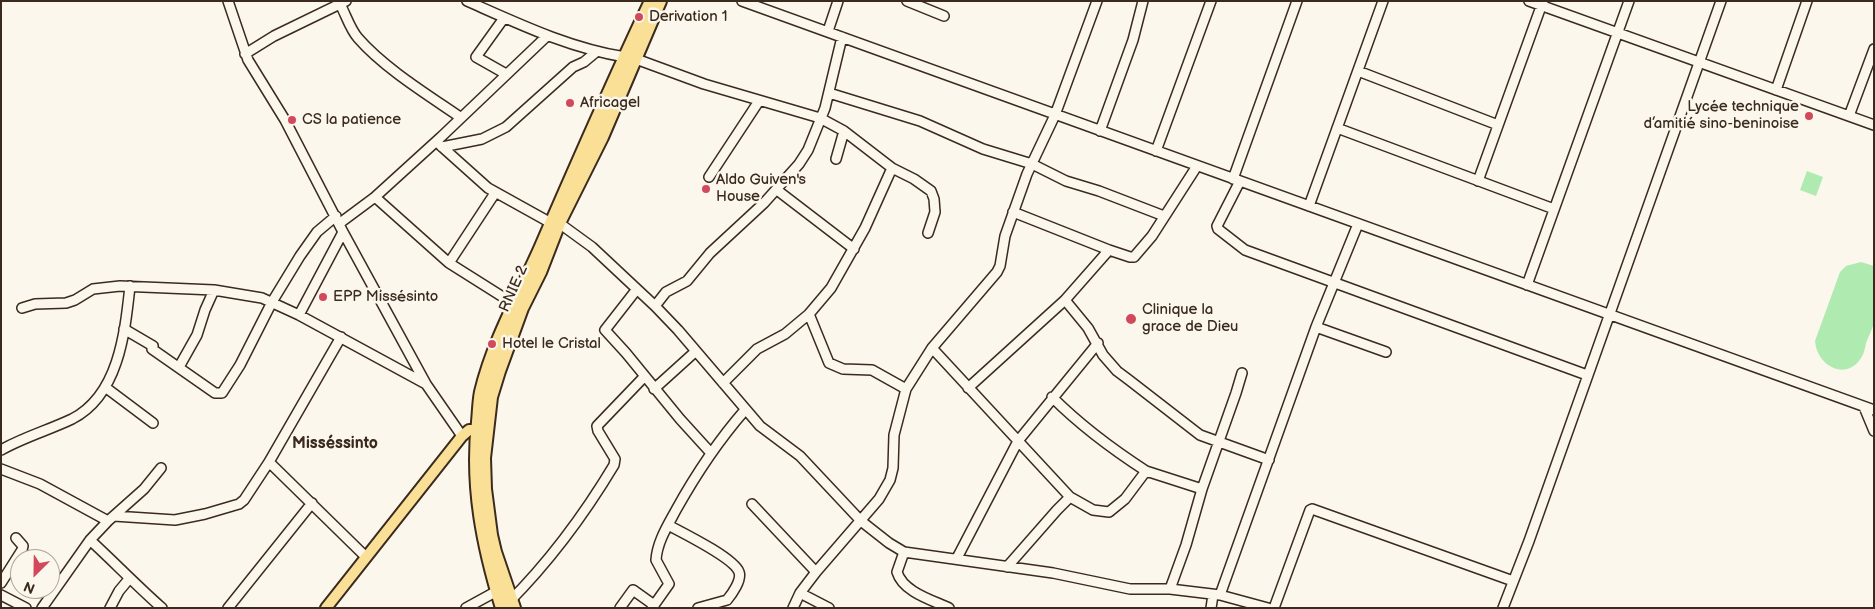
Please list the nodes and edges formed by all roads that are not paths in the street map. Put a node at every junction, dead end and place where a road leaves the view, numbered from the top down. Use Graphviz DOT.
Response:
graph roads {
  1 [pos="228,1"];
  2 [pos="467,1"];
  3 [pos="651,1"];
  4 [pos="660,1"];
  5 [pos="742,1"];
  6 [pos="838,1"];
  7 [pos="907,1"];
  8 [pos="1097,1"];
  9 [pos="1143,1"];
  10 [pos="1211,1"];
  11 [pos="1297,1"];
  12 [pos="1383,1"];
  13 [pos="1529,1"];
  14 [pos="1629,1"];
  15 [pos="1721,1"];
  16 [pos="1807,1"];
  17 [pos="343,3"];
  18 [pos="1542,3"];
  19 [pos="944,16"];
  20 [pos="504,18"];
  21 [pos="828,31"];
  22 [pos="1617,33"];
  23 [pos="547,36"];
  24 [pos="842,37"];
  25 [pos="1874,49"];
  26 [pos="596,52"];
  27 [pos="245,54"];
  28 [pos="630,58"];
  29 [pos="1699,62"];
  30 [pos="1358,71"];
  31 [pos="506,74"];
  32 [pos="1776,90"];
  33 [pos="829,93"];
  34 [pos="759,100"];
  35 [pos="1055,115"];
  36 [pos="1849,116"];
  37 [pos="460,117"];
  38 [pos="820,118"];
  39 [pos="1498,124"];
  40 [pos="1874,125"];
  41 [pos="1338,128"];
  42 [pos="844,131"];
  43 [pos="1100,131"];
  44 [pos="439,144"];
  45 [pos="1156,151"];
  46 [pos="836,159"];
  47 [pos="1032,164"];
  48 [pos="1197,166"];
  49 [pos="892,168"];
  50 [pos="709,177"];
  51 [pos="1236,180"];
  52 [pos="1478,181"];
  53 [pos="777,190"];
  54 [pos="496,193"];
  55 [pos="375,197"];
  56 [pos="1309,206"];
  57 [pos="1554,209"];
  58 [pos="1014,212"];
  59 [pos="1164,216"];
  60 [pos="338,220"];
  61 [pos="555,223"];
  62 [pos="1358,224"];
  63 [pos="344,232"];
  64 [pos="928,233"];
  65 [pos="854,249"];
  66 [pos="1109,250"];
  67 [pos="449,263"];
  68 [pos="1334,281"];
  69 [pos="1527,285"];
  70 [pos="130,286"];
  71 [pos="636,289"];
  72 [pos="214,290"];
  73 [pos="1065,300"];
  74 [pos="272,302"];
  75 [pos="514,304"];
  76 [pos="655,306"];
  77 [pos="22,308"];
  78 [pos="809,314"];
  79 [pos="1609,314"];
  80 [pos="300,315"];
  81 [pos="1316,327"];
  82 [pos="124,329"];
  83 [pos="341,338"];
  84 [pos="1098,343"];
  85 [pos="932,348"];
  86 [pos="696,351"];
  87 [pos="1386,352"];
  88 [pos="178,367"];
  89 [pos="1242,373"];
  90 [pos="1587,375"];
  91 [pos="644,377"];
  92 [pos="723,383"];
  93 [pos="426,384"];
  94 [pos="105,387"];
  95 [pos="968,388"];
  96 [pos="654,389"];
  97 [pos="906,389"];
  98 [pos="1052,397"];
  99 [pos="1864,407"];
  100 [pos="745,410"];
  101 [pos="1874,410"];
  102 [pos="153,423"];
  103 [pos="482,430"];
  104 [pos="1874,431"];
  105 [pos="462,436"];
  106 [pos="1018,441"];
  107 [pos="1219,442"];
  108 [pos="1,450"];
  109 [pos="710,452"];
  110 [pos="1268,460"];
  111 [pos="269,462"];
  112 [pos="161,468"];
  113 [pos="2,470"];
  114 [pos="1146,471"];
  115 [pos="1202,488"];
  116 [pos="1070,497"];
  117 [pos="312,504"];
  118 [pos="752,504"];
  119 [pos="111,518"];
  120 [pos="861,521"];
  121 [pos="668,525"];
  122 [pos="16,538"];
  123 [pos="90,540"];
  124 [pos="904,552"];
  125 [pos="366,557"];
  126 [pos="957,558"];
  127 [pos="1007,567"];
  128 [pos="816,572"];
  129 [pos="129,579"];
  130 [pos="1513,581"];
  131 [pos="1,583"];
  132 [pos="1170,588"];
  133 [pos="497,591"];
  134 [pos="800,593"];
  135 [pos="1,595"];
  136 [pos="1217,595"];
  137 [pos="508,606"];
  138 [pos="653,606"];
  139 [pos="26,608"];
  140 [pos="42,608"];
  141 [pos="110,608"];
  142 [pos="162,608"];
  143 [pos="228,608"];
  144 [pos="326,608"];
  145 [pos="466,608"];
  146 [pos="620,608"];
  147 [pos="698,608"];
  148 [pos="793,608"];
  149 [pos="829,608"];
  150 [pos="949,608"];
  151 [pos="1211,608"];
  152 [pos="1268,608"];
  153 [pos="1274,608"];
  154 [pos="1503,608"];
  1 -- 27 [label="street"];
  2 -- 20 [label="street"];
  3 -- 28 [label="highway, RNIE 2 / RNIE 2"];
  4 -- 28 [label="highway, RNIE 2 / RNIE 2"];
  5 -- 21 [label="street"];
  6 -- 21 [label="street"];
  7 -- 19 [label="street"];
  8 -- 35 [label="street"];
  9 -- 43 [label="street"];
  10 -- 45 [label="street"];
  11 -- 51 [label="street"];
  12 -- 30 [label="street"];
  13 -- 18 [label="street"];
  14 -- 22 [label="street"];
  15 -- 29 [label="street"];
  16 -- 32 [label="street"];
  17 -- 27 [label="street"];
  17 -- 37 [label="street"];
  18 -- 22 [label="street"];
  18 -- 39 [label="street"];
  20 -- 23 [label="street"];
  20 -- 31 [label="street"];
  21 -- 24 [label="street"];
  22 -- 29 [label="street"];
  22 -- 57 [label="street"];
  23 -- 26 [label="street"];
  23 -- 31 [label="street"];
  24 -- 33 [label="street"];
  24 -- 35 [label="street"];
  25 -- 36 [label="street"];
  26 -- 28 [label="street"];
  26 -- 44 [label="street"];
  27 -- 60 [label="street"];
  28 -- 34 [label="street"];
  28 -- 61 [label="highway, RNIE 2 / RNIE 2"];
  29 -- 32 [label="street"];
  29 -- 79 [label="street"];
  30 -- 39 [label="street"];
  30 -- 41 [label="street"];
  31 -- 37 [label="street"];
  32 -- 36 [label="street"];
  33 -- 38 [label="street"];
  33 -- 47 [label="street"];
  34 -- 38 [label="street"];
  34 -- 50 [label="street"];
  35 -- 43 [label="street"];
  35 -- 47 [label="street"];
  36 -- 40 [label="street"];
  37 -- 44 [label="street"];
  38 -- 42 [label="street"];
  38 -- 53 [label="street"];
  39 -- 52 [label="street"];
  41 -- 52 [label="street"];
  41 -- 56 [label="street"];
  42 -- 46 [label="street"];
  42 -- 49 [label="street"];
  43 -- 45 [label="street"];
  44 -- 54 [label="street"];
  44 -- 55 [label="street"];
  45 -- 48 [label="street"];
  47 -- 58 [label="street"];
  47 -- 59 [label="street"];
  48 -- 51 [label="street"];
  48 -- 59 [label="street"];
  49 -- 64 [label="street"];
  49 -- 65 [label="street"];
  51 -- 56 [label="street"];
  51 -- 68 [label="street"];
  52 -- 57 [label="street"];
  53 -- 65 [label="street"];
  53 -- 76 [label="street"];
  54 -- 61 [label="street"];
  54 -- 67 [label="street"];
  55 -- 60 [label="street"];
  55 -- 67 [label="street"];
  56 -- 62 [label="street"];
  57 -- 69 [label="street"];
  58 -- 66 [label="street"];
  58 -- 85 [label="street"];
  59 -- 66 [label="street"];
  60 -- 63 [label="street"];
  60 -- 74 [label="street"];
  61 -- 71 [label="street"];
  61 -- 75 [label="highway, RNIE 2 / RNIE 2"];
  61 -- 103 [label="highway, RNIE 2 / RNIE 2"];
  62 -- 68 [label="street"];
  62 -- 69 [label="street"];
  63 -- 80 [label="street"];
  63 -- 93 [label="street"];
  65 -- 78 [label="street"];
  66 -- 73 [label="street"];
  67 -- 75 [label="street"];
  68 -- 81 [label="street"];
  68 -- 90 [label="street"];
  69 -- 79 [label="street"];
  70 -- 72 [label="street"];
  70 -- 77 [label="street"];
  70 -- 82 [label="street"];
  71 -- 76 [label="street"];
  71 -- 91 [label="street"];
  72 -- 74 [label="street"];
  72 -- 88 [label="street"];
  73 -- 84 [label="street"];
  73 -- 95 [label="street"];
  74 -- 80 [label="street"];
  74 -- 88 [label="street"];
  75 -- 103 [label="highway, RNIE 2 / RNIE 2"];
  76 -- 86 [label="street"];
  78 -- 92 [label="street"];
  78 -- 97 [label="street"];
  79 -- 90 [label="street"];
  79 -- 99 [label="street"];
  80 -- 83 [label="street"];
  81 -- 87 [label="street"];
  81 -- 110 [label="street"];
  82 -- 88 [label="street"];
  82 -- 94 [label="street"];
  83 -- 93 [label="street"];
  83 -- 111 [label="street"];
  84 -- 98 [label="street"];
  84 -- 107 [label="street"];
  85 -- 95 [label="street"];
  85 -- 97 [label="street"];
  86 -- 92 [label="street"];
  86 -- 96 [label="street"];
  89 -- 107 [label="street"];
  90 -- 130 [label="street"];
  91 -- 96 [label="street"];
  91 -- 137 [label="street"];
  92 -- 100 [label="street"];
  93 -- 105 [label="street"];
  94 -- 102 [label="street"];
  94 -- 108 [label="street"];
  95 -- 106 [label="street"];
  96 -- 109 [label="street"];
  97 -- 120 [label="street"];
  98 -- 106 [label="street"];
  98 -- 114 [label="street"];
  99 -- 101 [label="street"];
  99 -- 104 [label="street"];
  100 -- 109 [label="street"];
  100 -- 120 [label="street"];
  103 -- 105 [label="main road"];
  103 -- 133 [label="highway, RNIE 2 / RNIE 2"];
  103 -- 137 [label="highway, RNIE 2 / RNIE 2"];
  105 -- 125 [label="main road"];
  106 -- 116 [label="street"];
  106 -- 126 [label="street"];
  107 -- 110 [label="street"];
  107 -- 115 [label="street"];
  109 -- 121 [label="street"];
  110 -- 136 [label="street"];
  111 -- 117 [label="street"];
  111 -- 119 [label="street"];
  112 -- 119 [label="street"];
  113 -- 119 [label="street"];
  114 -- 115 [label="street"];
  114 -- 116 [label="street"];
  115 -- 132 [label="street"];
  116 -- 127 [label="street"];
  117 -- 125 [label="street"];
  117 -- 143 [label="street"];
  118 -- 128 [label="street"];
  119 -- 123 [label="street"];
  120 -- 124 [label="street"];
  120 -- 128 [label="street"];
  121 -- 138 [label="street"];
  121 -- 147 [label="street"];
  122 -- 131 [label="street"];
  123 -- 129 [label="street"];
  123 -- 140 [label="street"];
  124 -- 126 [label="street"];
  124 -- 150 [label="street"];
  125 -- 144 [label="main road"];
  126 -- 127 [label="street"];
  127 -- 132 [label="street"];
  128 -- 134 [label="street"];
  129 -- 141 [label="street"];
  129 -- 142 [label="street"];
  130 -- 153 [label="street"];
  130 -- 154 [label="street"];
  132 -- 136 [label="street"];
  133 -- 137 [label="highway, RNIE 2 / RNIE 2"];
  133 -- 145 [label="street"];
  134 -- 148 [label="street"];
  134 -- 149 [label="street"];
  135 -- 139 [label="street"];
  136 -- 151 [label="street"];
  136 -- 152 [label="street"];
  138 -- 146 [label="street"];
}
